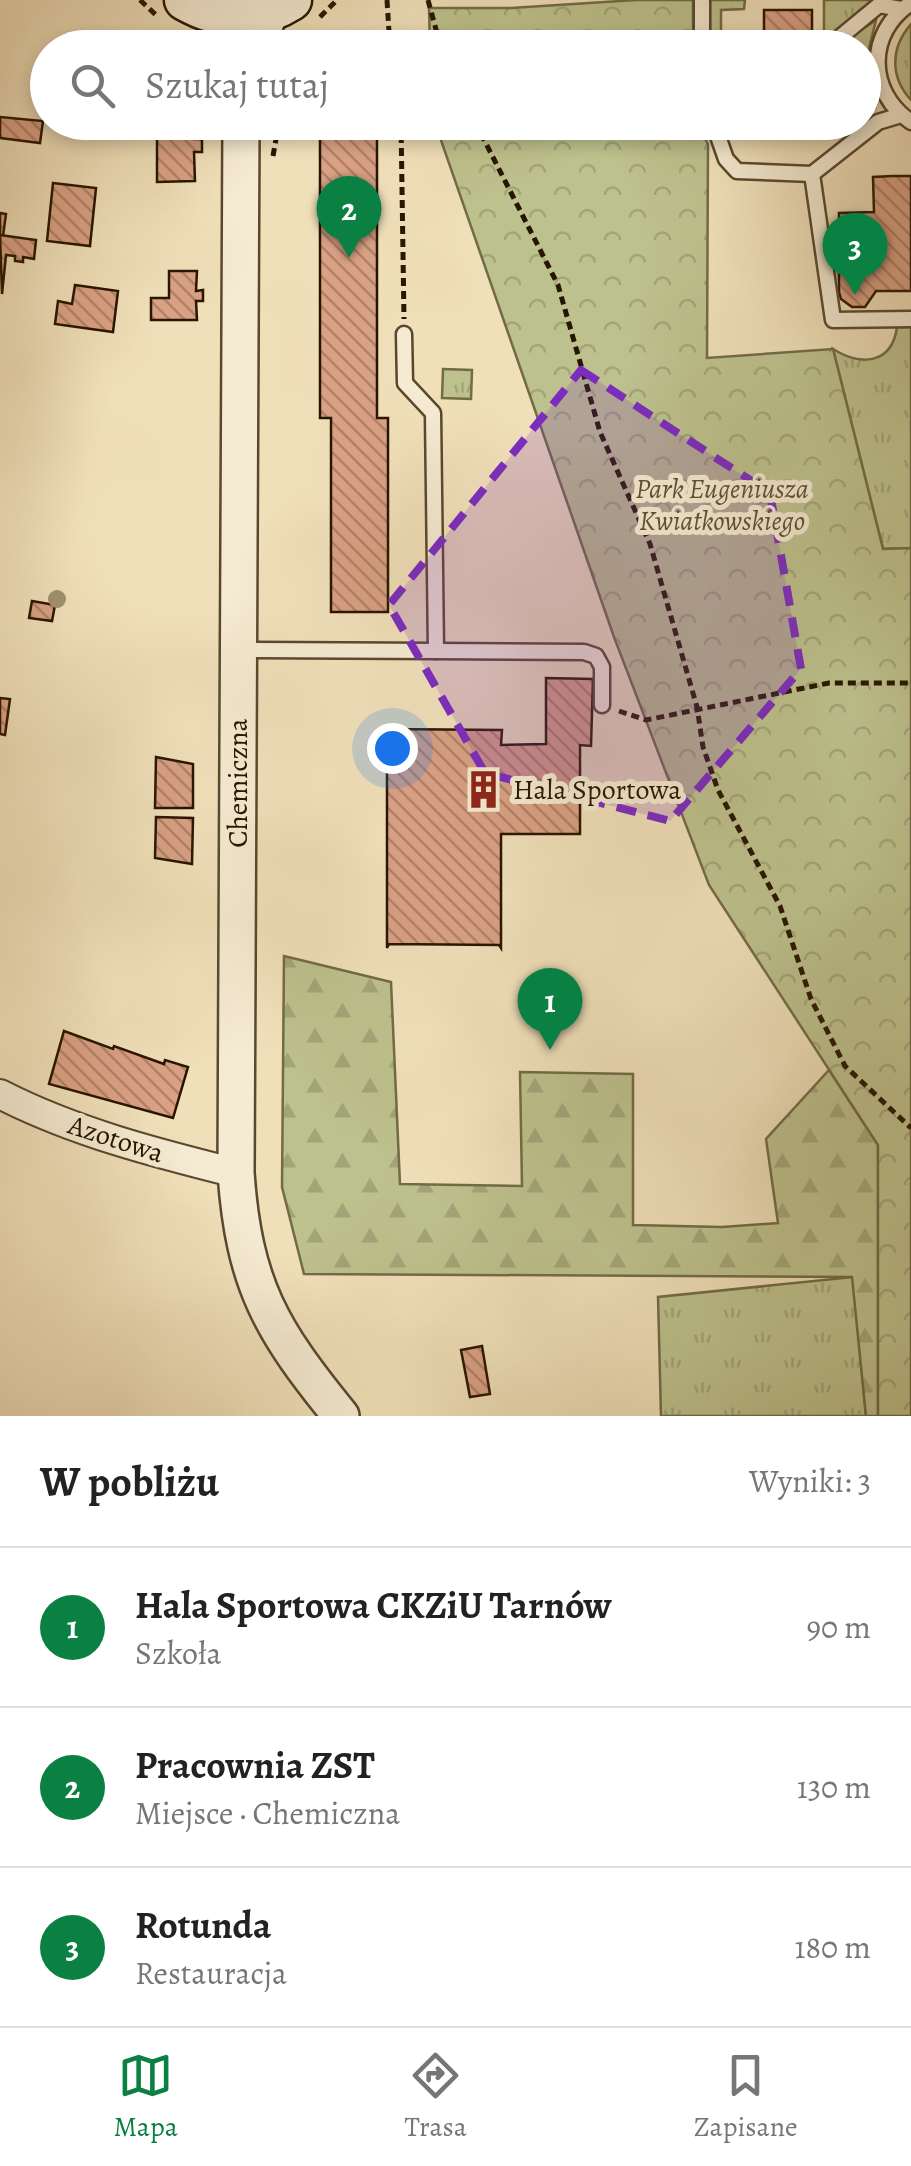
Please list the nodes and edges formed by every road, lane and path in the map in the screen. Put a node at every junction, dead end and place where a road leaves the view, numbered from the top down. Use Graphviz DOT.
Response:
graph roads {
  1 [pos="387,0"];
  2 [pos="428,0"];
  3 [pos="702,0"];
  4 [pos="906,6"];
  5 [pos="273,20"];
  6 [pos="212,21"];
  7 [pos="389,30"];
  8 [pos="436,30"];
  9 [pos="702,30"];
  10 [pos="849,30"];
  11 [pos="881,38"];
  12 [pos="881,82"];
  13 [pos="906,119"];
  14 [pos="881,122"];
  15 [pos="240,140"];
  16 [pos="400,140"];
  17 [pos="484,140"];
  18 [pos="719,140"];
  19 [pos="855,140"];
  20 [pos="812,174"];
  21 [pos="911,319"];
  22 [pos="404,334"];
  23 [pos="238,650"];
  24 [pos="436,651"];
  25 [pos="911,683"];
  26 [pos="602,705"];
  27 [pos="698,707"];
  28 [pos="0,1094"];
  29 [pos="911,1128"];
  30 [pos="236,1173"];
  31 [pos="340,1416"];
  1 -- 7 [label="path"];
  2 -- 8 [label="path"];
  3 -- 9 [label="lane"];
  4 -- 10 [label="lane"];
  4 -- 11 [label="lane"];
  5 -- 6 [label="main road"];
  12 -- 13 [label="lane"];
  13 -- 14 [label="lane"];
  15 -- 23 [label="street, Chemiczna"];
  16 -- 22 [label="path"];
  17 -- 27 [label="path"];
  18 -- 20 [label="lane"];
  19 -- 20 [label="lane"];
  20 -- 21 [label="lane"];
  22 -- 24 [label="lane"];
  23 -- 24 [label="lane"];
  23 -- 30 [label="street, Chemiczna"];
  24 -- 26 [label="lane"];
  25 -- 27 [label="path"];
  26 -- 27 [label="path"];
  27 -- 29 [label="path"];
  28 -- 30 [label="street, Azotowa"];
  30 -- 31 [label="street, Chemiczna"];
}
